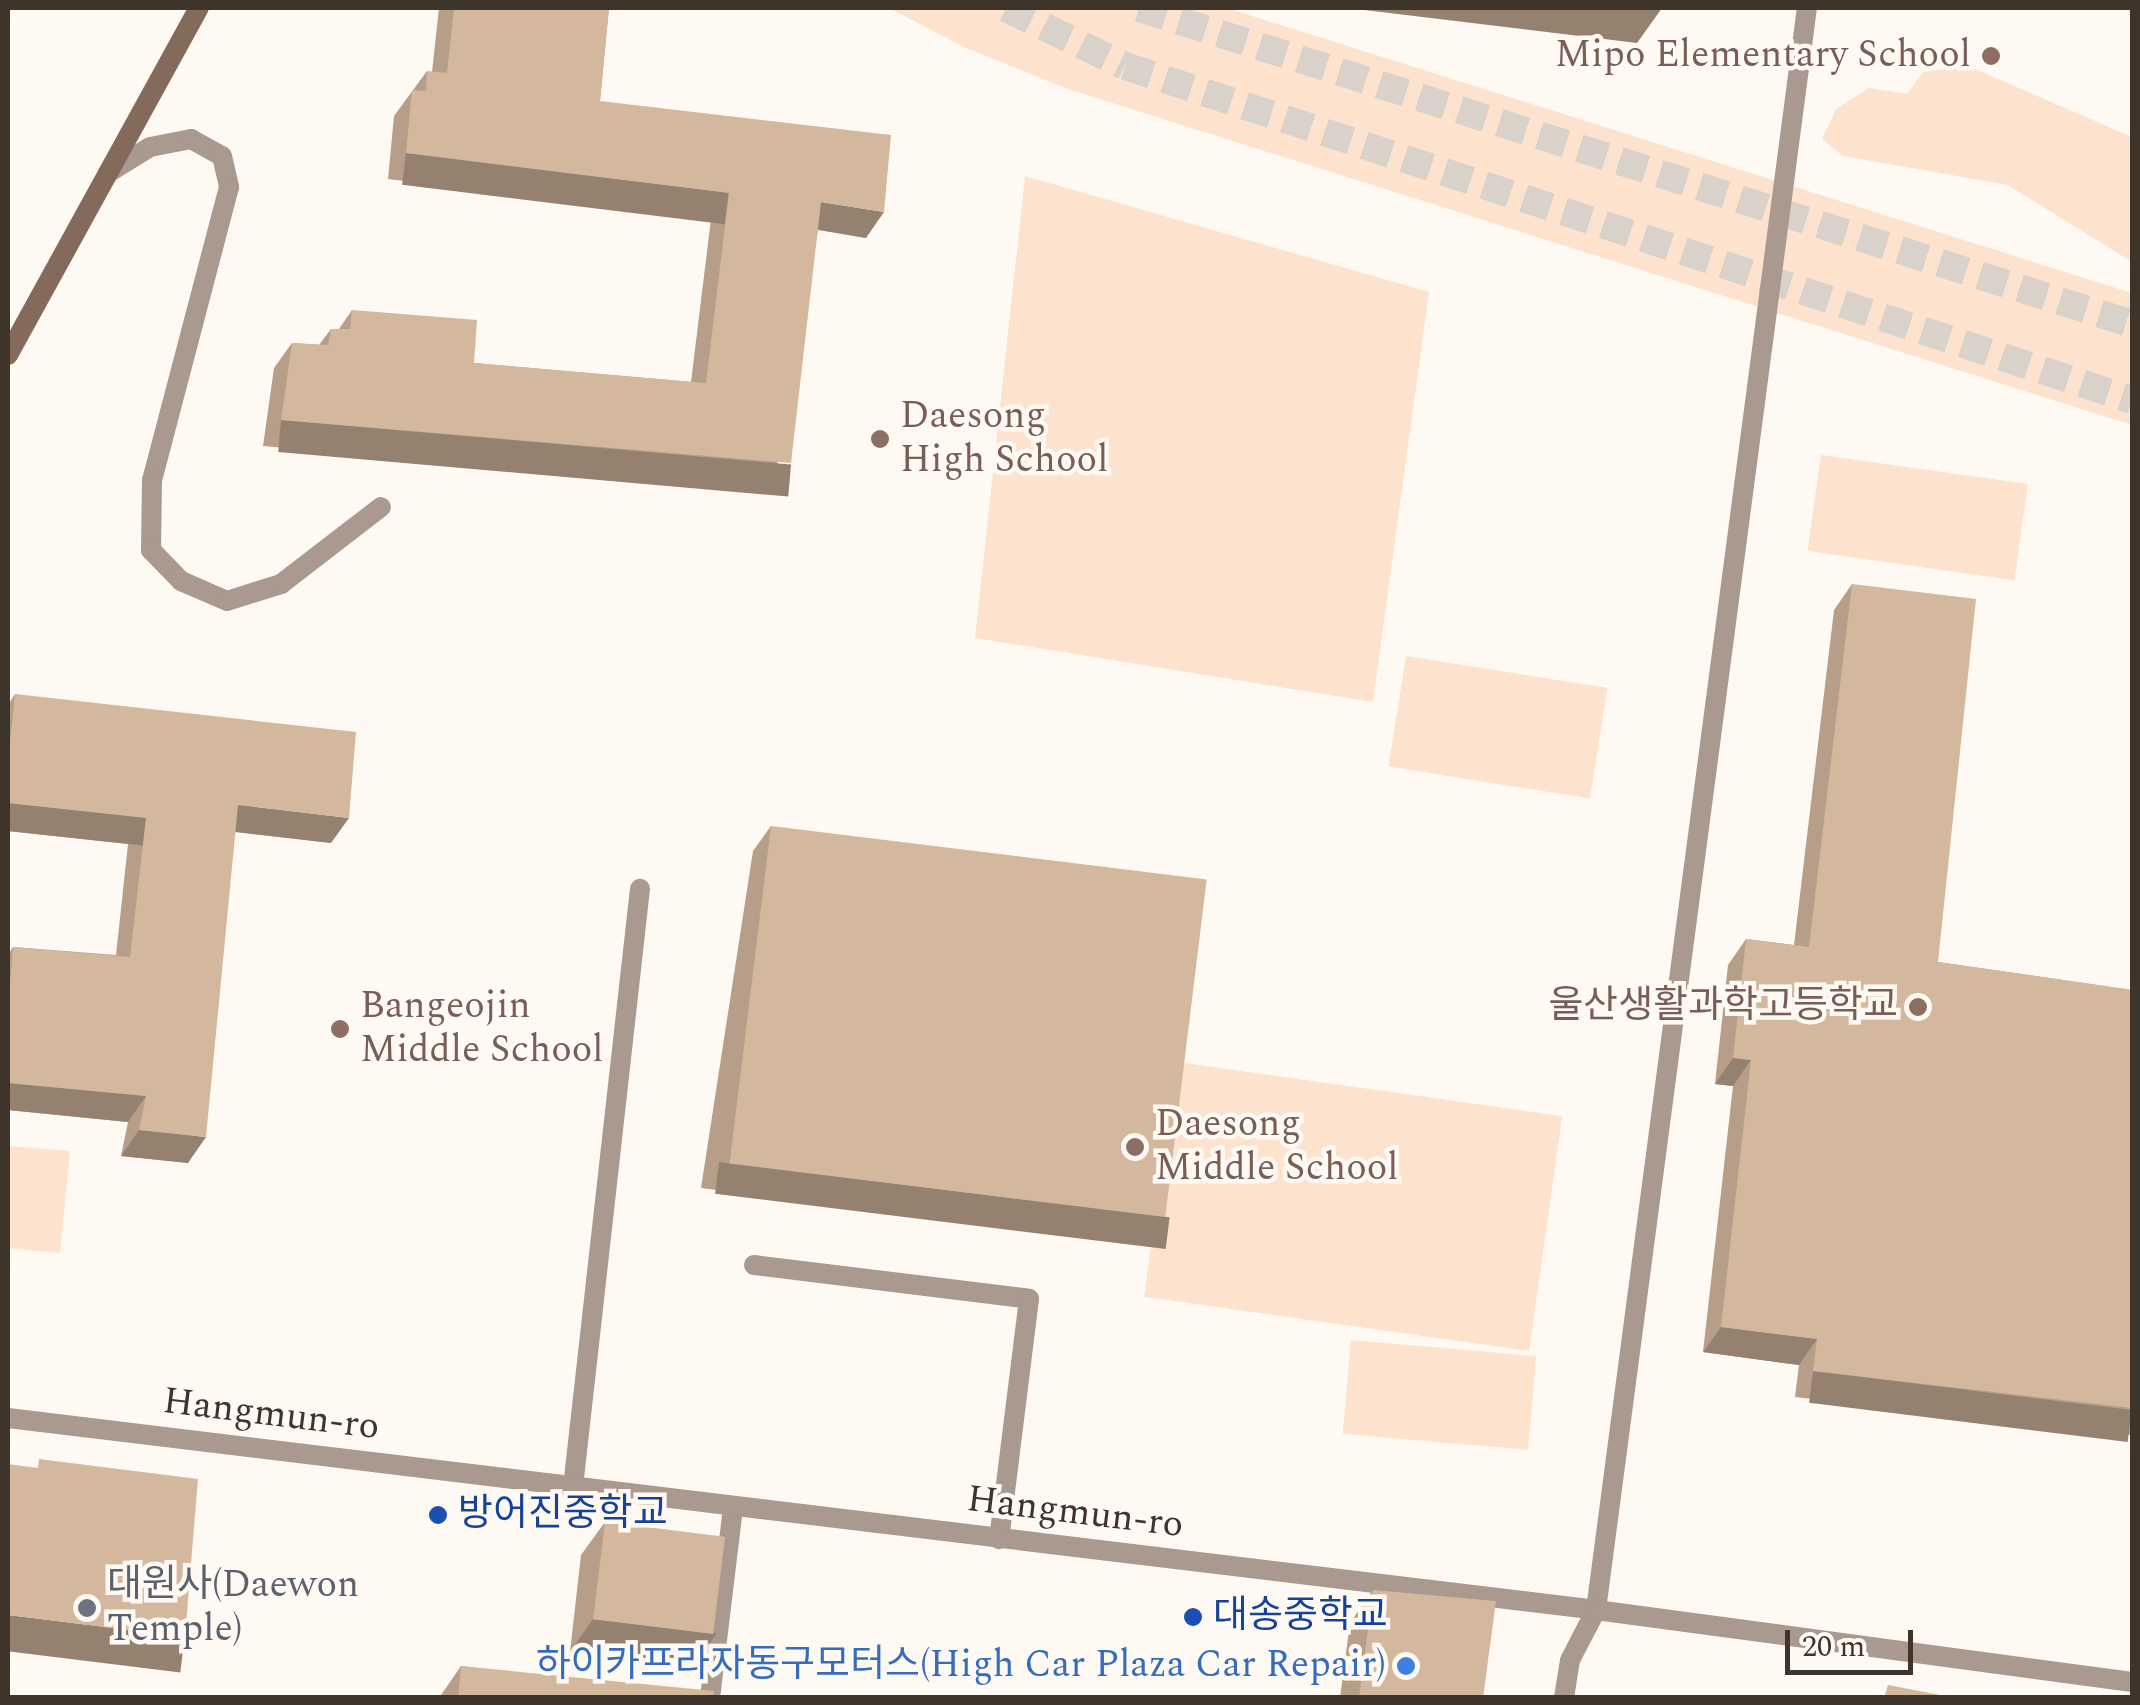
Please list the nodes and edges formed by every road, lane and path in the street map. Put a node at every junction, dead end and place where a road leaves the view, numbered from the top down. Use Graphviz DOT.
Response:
graph roads {
  1 [pos="199,8"];
  2 [pos="1807,8"];
  3 [pos="108,172"];
  4 [pos="8,354"];
  5 [pos="381,507"];
  6 [pos="640,889"];
  7 [pos="754,1266"];
  8 [pos="8,1418"];
  9 [pos="573,1487"];
  10 [pos="733,1507"];
  11 [pos="998,1540"];
  12 [pos="1596,1610"];
  13 [pos="2132,1682"];
  14 [pos="710,1698"];
  15 [pos="1564,1698"];
  1 -- 3 [label="main road"];
  2 -- 12 [label="street"];
  3 -- 4 [label="main road"];
  3 -- 5 [label="street"];
  6 -- 9 [label="street"];
  7 -- 11 [label="street"];
  8 -- 9 [label="street, Hangmun-ro"];
  9 -- 10 [label="street, Hangmun-ro"];
  10 -- 11 [label="street, Hangmun-ro"];
  10 -- 14 [label="street"];
  11 -- 12 [label="street, Hangmun-ro"];
  12 -- 13 [label="street, Hangmun-ro"];
  12 -- 15 [label="street"];
}
